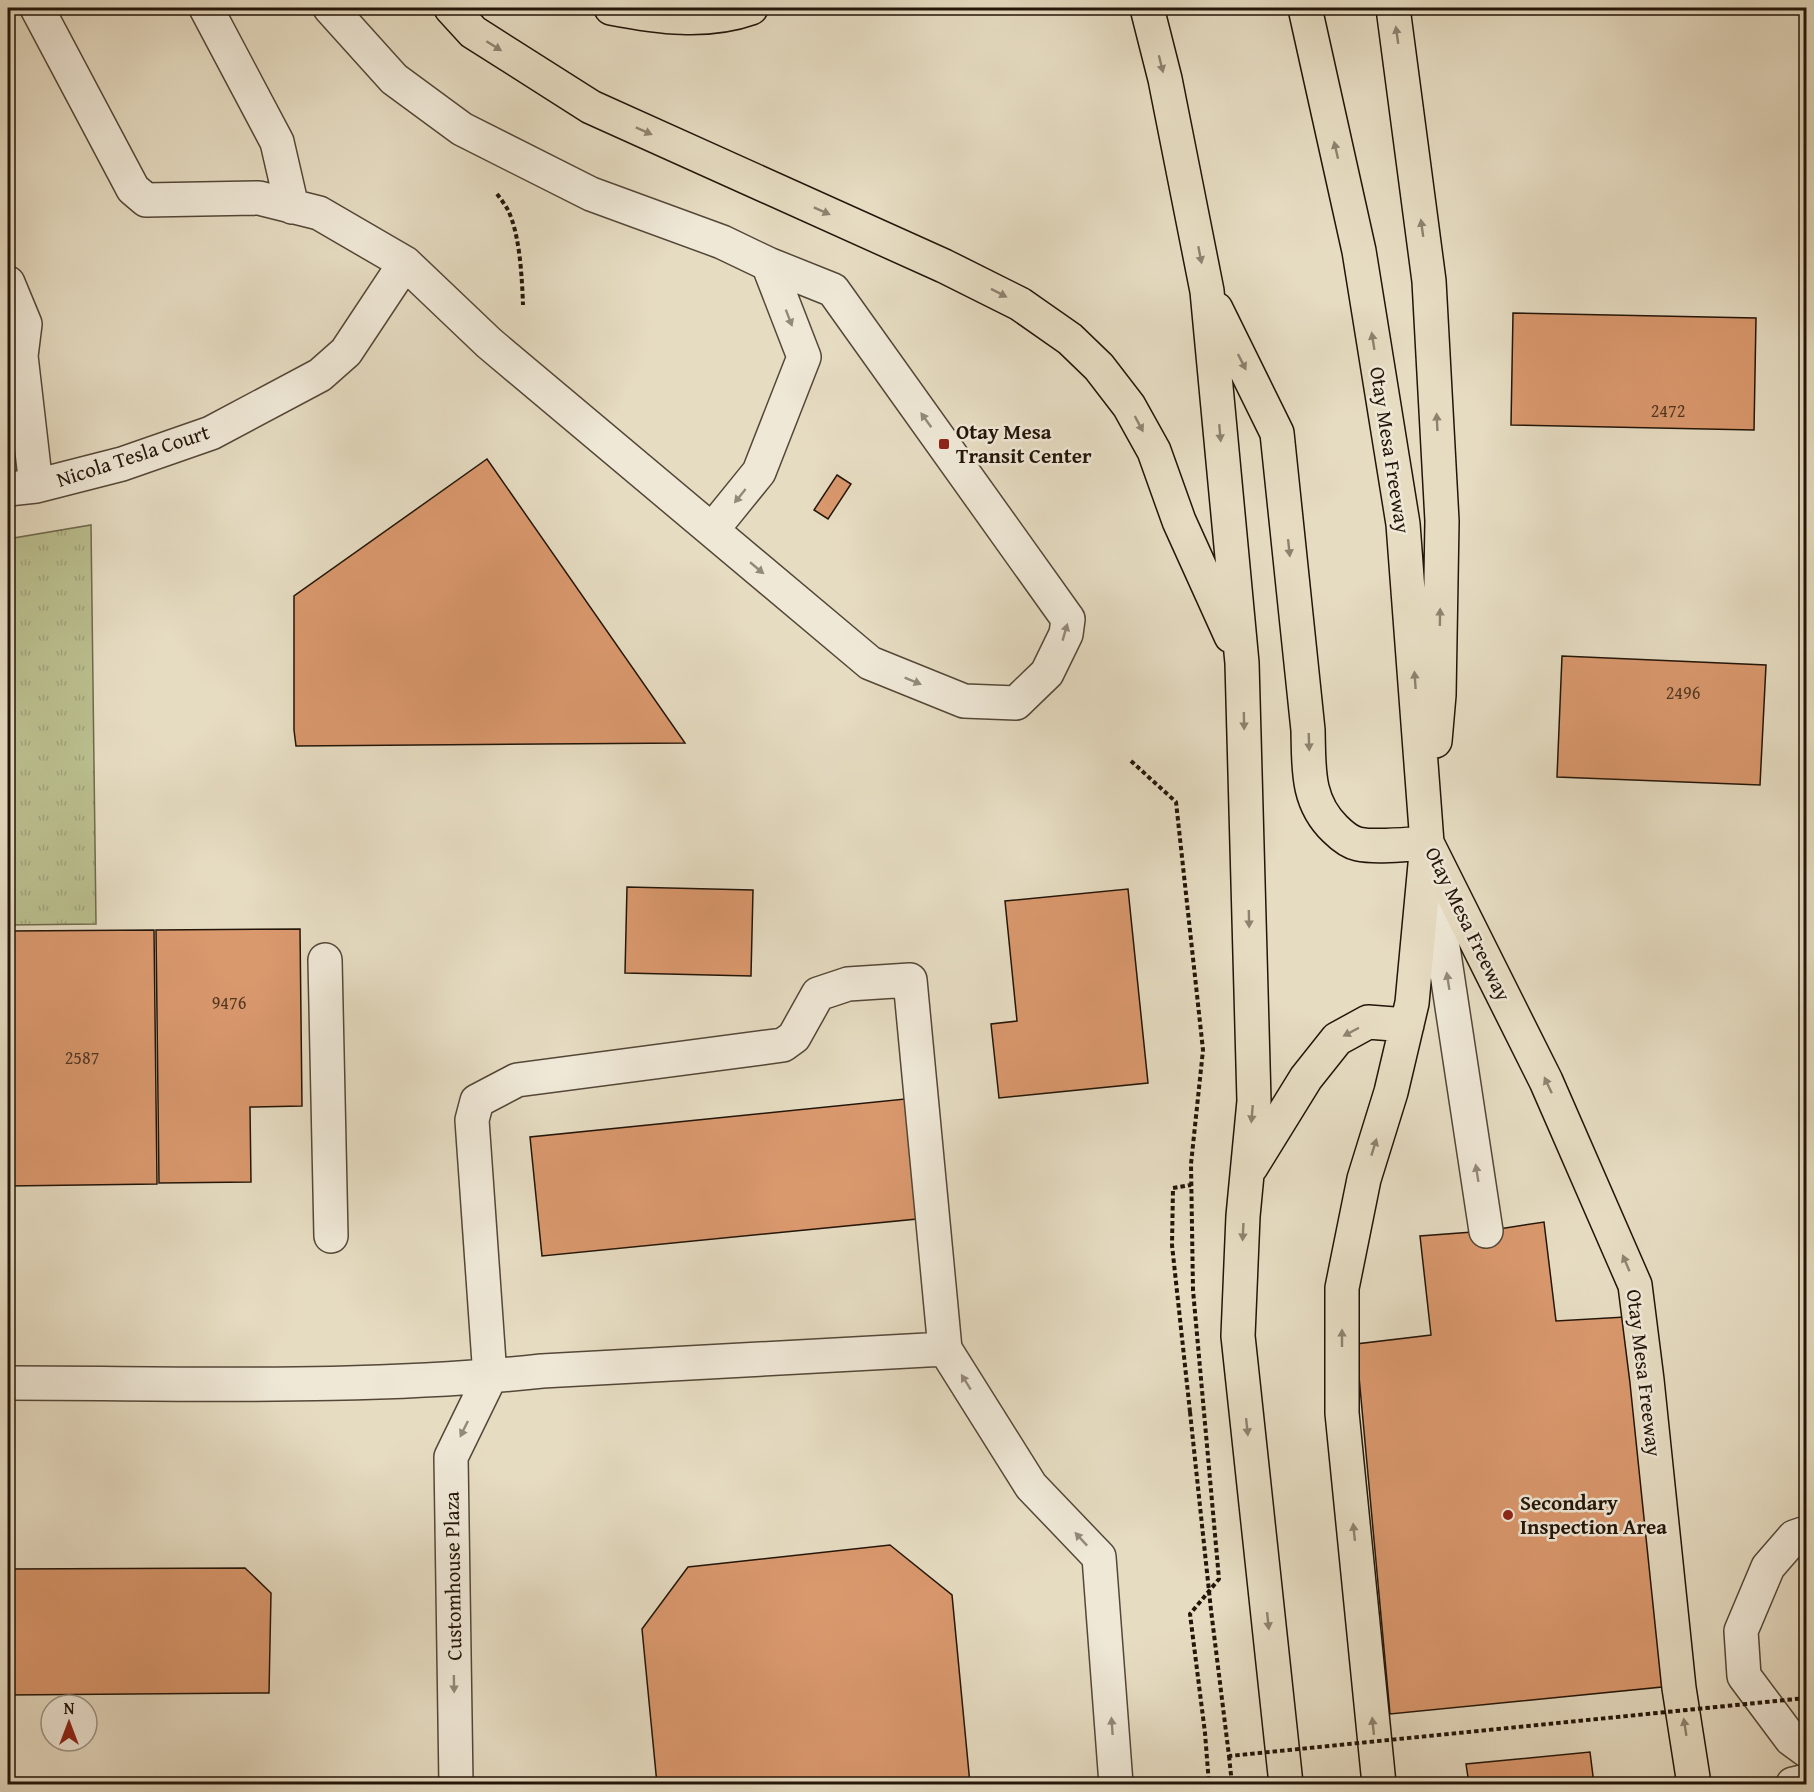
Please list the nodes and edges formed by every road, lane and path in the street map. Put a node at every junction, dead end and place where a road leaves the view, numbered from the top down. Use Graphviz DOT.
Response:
graph roads {
  1 [pos="37,8"];
  2 [pos="206,8"];
  3 [pos="330,8"];
  4 [pos="451,8"];
  5 [pos="611,8"];
  6 [pos="751,8"];
  7 [pos="1147,8"];
  8 [pos="1305,8"];
  9 [pos="1393,8"];
  10 [pos="497,194"];
  11 [pos="292,207"];
  12 [pos="405,263"];
  13 [pos="768,264"];
  14 [pos="8,283"];
  15 [pos="1207,291"];
  16 [pos="524,305"];
  17 [pos="14,357"];
  18 [pos="22,487"];
  19 [pos="712,530"];
  20 [pos="1242,663"];
  21 [pos="1131,761"];
  22 [pos="1427,843"];
  23 [pos="325,960"];
  24 [pos="1407,1025"];
  25 [pos="1247,1174"];
  26 [pos="1191,1185"];
  27 [pos="1486,1231"];
  28 [pos="331,1236"];
  29 [pos="945,1349"];
  30 [pos="490,1377"];
  31 [pos="8,1383"];
  32 [pos="1806,1533"];
  33 [pos="1806,1698"];
  34 [pos="1806,1750"];
  35 [pos="1229,1756"];
  36 [pos="1806,1781"];
  37 [pos="456,1785"];
  38 [pos="1116,1785"];
  39 [pos="1209,1785"];
  40 [pos="1232,1785"];
  41 [pos="1286,1785"];
  42 [pos="1379,1785"];
  43 [pos="1694,1785"];
  44 [pos="1793,1785"];
  1 -- 11 [label="street"];
  2 -- 11 [label="street"];
  3 -- 13 [label="street"];
  4 -- 20 [label="highway, one-way"];
  5 -- 6 [label="highway"];
  7 -- 15 [label="highway, one-way"];
  22 -- 8 [label="highway, Otay Mesa Freeway, one-way"];
  22 -- 9 [label="highway, one-way"];
  10 -- 16 [label="path"];
  11 -- 12 [label="street"];
  12 -- 18 [label="street, Nicola Tesla Court"];
  12 -- 19 [label="street"];
  13 -- 19 [label="street, one-way"];
  19 -- 13 [label="street, one-way"];
  14 -- 17 [label="street"];
  15 -- 20 [label="highway, one-way"];
  15 -- 22 [label="highway, one-way"];
  17 -- 18 [label="street"];
  20 -- 25 [label="highway, one-way"];
  21 -- 26 [label="path"];
  22 -- 24 [label="highway"];
  27 -- 22 [label="street, one-way"];
  43 -- 22 [label="highway, Otay Mesa Freeway, one-way"];
  23 -- 28 [label="street"];
  24 -- 25 [label="highway, one-way"];
  42 -- 24 [label="highway, one-way"];
  25 -- 41 [label="highway, one-way"];
  26 -- 35 [label="path, bridge"];
  26 -- 39 [label="path"];
  29 -- 30 [label="street"];
  29 -- 30 [label="street"];
  38 -- 29 [label="street, one-way"];
  30 -- 31 [label="street"];
  30 -- 37 [label="street, Customhouse Plaza, one-way"];
  32 -- 34 [label="street"];
  33 -- 35 [label="path, bridge"];
  35 -- 40 [label="path"];
  36 -- 44 [label="street"];
}
